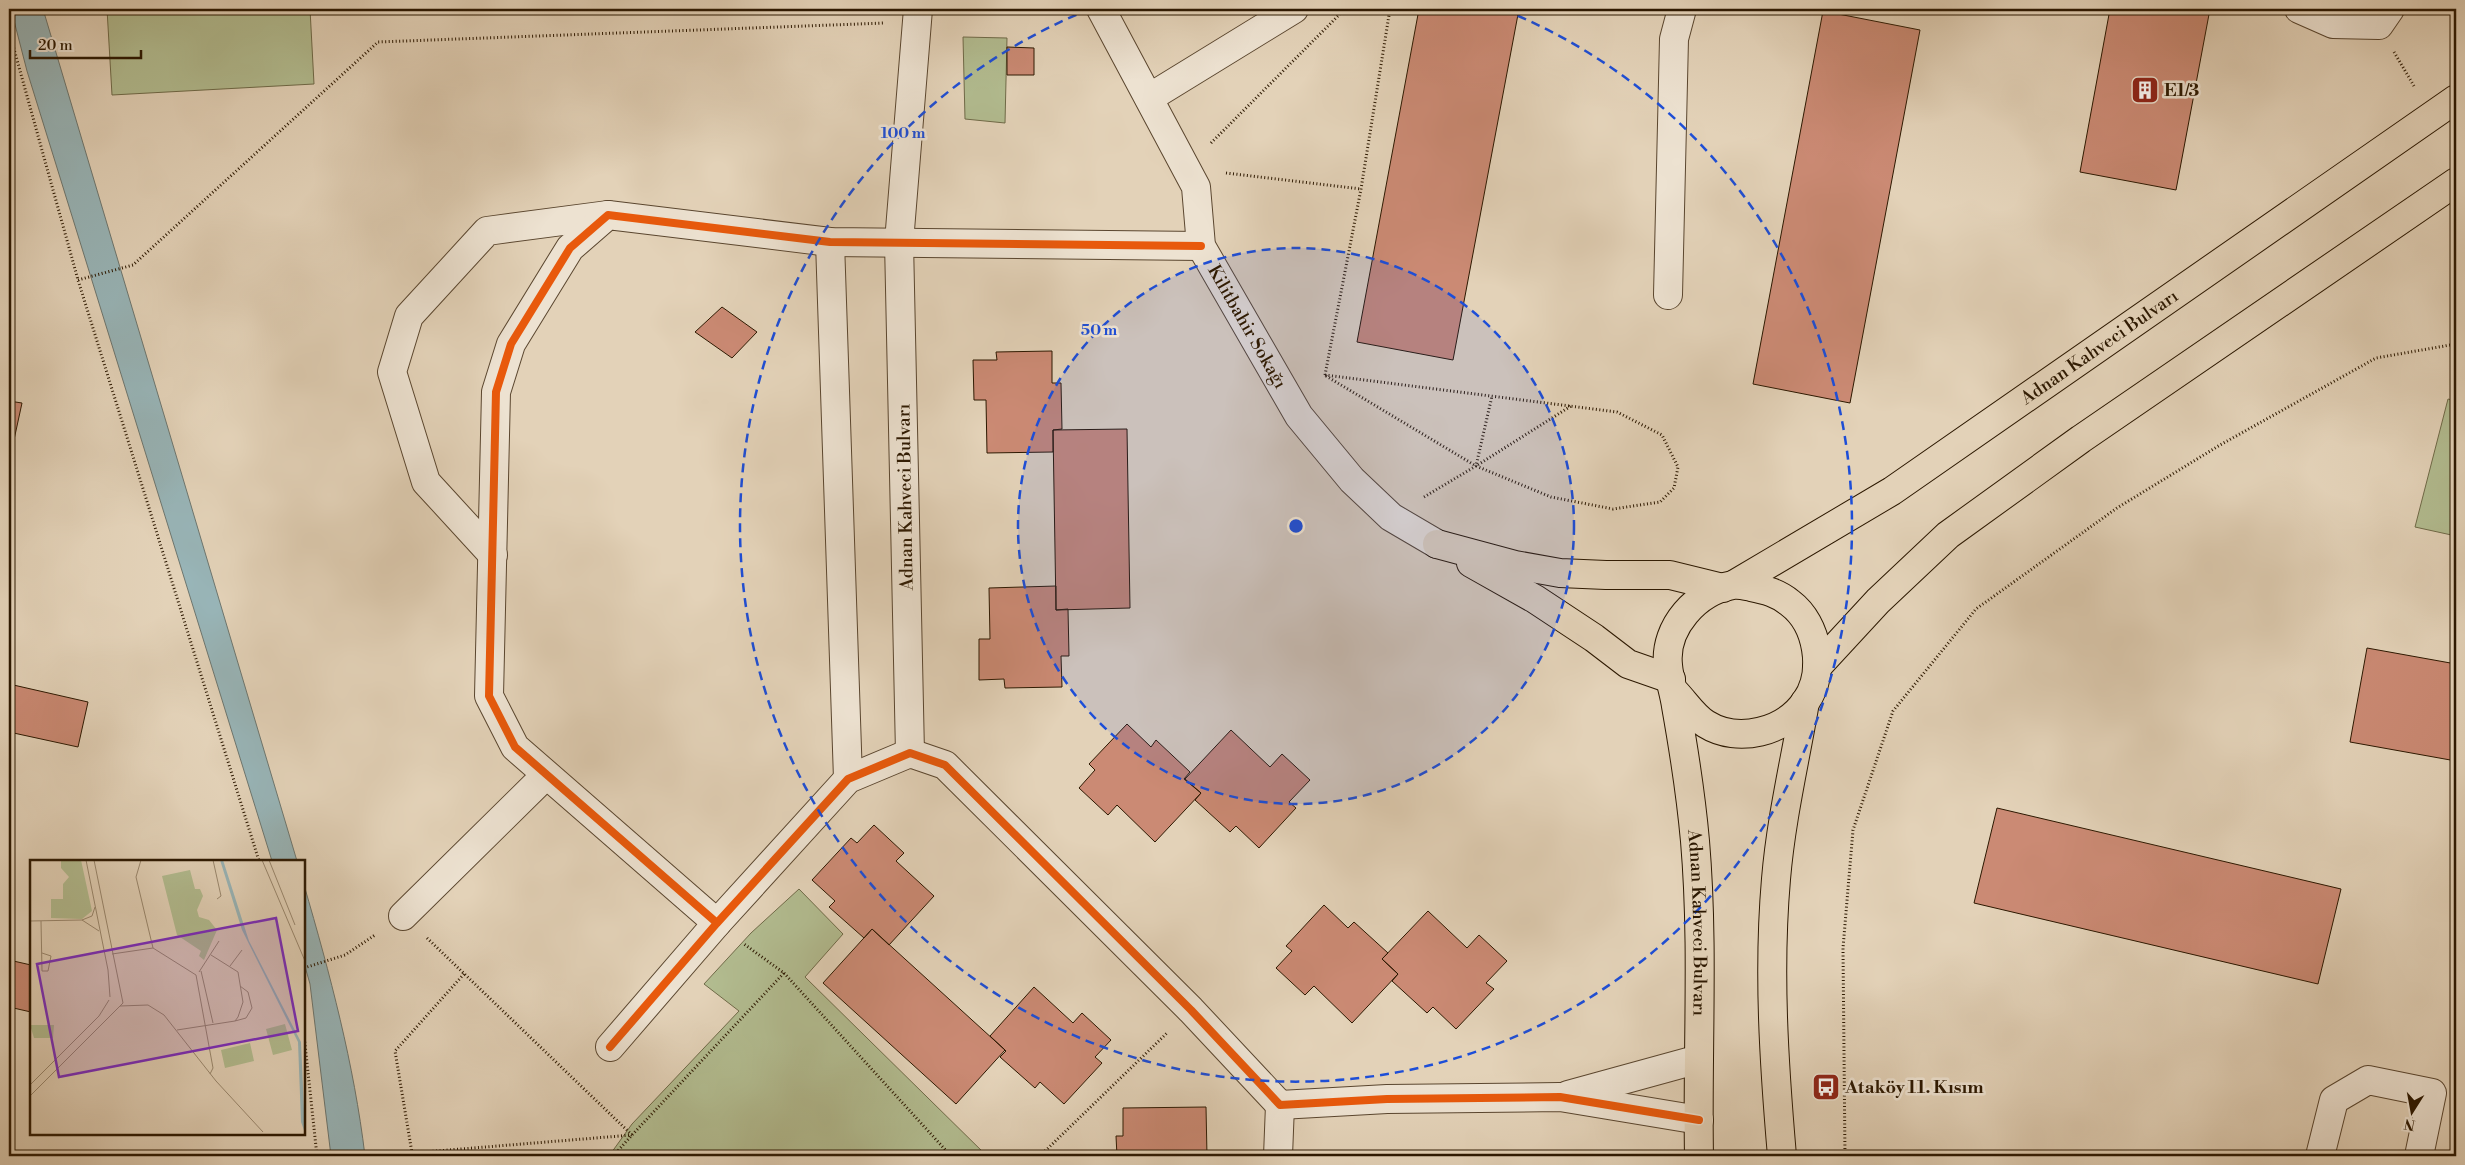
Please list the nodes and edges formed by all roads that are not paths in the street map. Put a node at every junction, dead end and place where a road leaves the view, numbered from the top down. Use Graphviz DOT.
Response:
graph roads {
  1 [pos="1101,9"];
  2 [pos="1294,9"];
  3 [pos="1682,9"];
  4 [pos="2299,9"];
  5 [pos="2390,9"];
  6 [pos="918,15"];
  7 [pos="1149,98"];
  8 [pos="2456,99"];
  9 [pos="2456,182"];
  10 [pos="608,214"];
  11 [pos="830,242"];
  12 [pos="899,242"];
  13 [pos="1201,246"];
  14 [pos="1668,295"];
  15 [pos="1438,544"];
  16 [pos="493,555"];
  17 [pos="1729,586"];
  18 [pos="1817,667"];
  19 [pos="1672,685"];
  20 [pos="1806,702"];
  21 [pos="910,753"];
  22 [pos="546,776"];
  23 [pos="848,779"];
  24 [pos="403,916"];
  25 [pos="717,923"];
  26 [pos="610,1046"];
  27 [pos="1698,1059"];
  28 [pos="1560,1097"];
  29 [pos="1280,1105"];
  30 [pos="1699,1120"];
  31 [pos="1278,1156"];
  32 [pos="1699,1156"];
  33 [pos="1782,1156"];
  34 [pos="2320,1156"];
  35 [pos="2420,1156"];
  1 -- 7 [label="street, Kilitbahir Sokağı"];
  2 -- 7 [label="street"];
  3 -- 14 [label="street"];
  4 -- 5 [label="street"];
  6 -- 12 [label="street, Adnan Kahveci Bulvarı"];
  7 -- 13 [label="street, Kilitbahir Sokağı"];
  8 -- 17 [label="main road, Adnan Kahveci Bulvarı"];
  9 -- 18 [label="main road"];
  10 -- 11 [label="street"];
  10 -- 16 [label="street"];
  10 -- 16 [label="street"];
  11 -- 12 [label="street"];
  11 -- 23 [label="street"];
  12 -- 13 [label="street"];
  12 -- 21 [label="street, Adnan Kahveci Bulvarı"];
  13 -- 15 [label="street, Kilitbahir Sokağı"];
  15 -- 17 [label="main road"];
  15 -- 19 [label="main road"];
  16 -- 22 [label="street"];
  17 -- 18 [label="main road"];
  17 -- 19 [label="main road"];
  18 -- 20 [label="main road"];
  19 -- 20 [label="main road"];
  19 -- 27 [label="main road, Adnan Kahveci Bulvarı"];
  20 -- 33 [label="main road"];
  21 -- 23 [label="street"];
  21 -- 29 [label="street"];
  22 -- 24 [label="street"];
  22 -- 25 [label="street"];
  23 -- 25 [label="street"];
  25 -- 26 [label="street"];
  27 -- 28 [label="street"];
  27 -- 30 [label="main road, Adnan Kahveci Bulvarı"];
  28 -- 29 [label="street"];
  28 -- 30 [label="street"];
  29 -- 31 [label="street"];
  30 -- 32 [label="main road, Adnan Kahveci Bulvarı"];
  34 -- 35 [label="street"];
}
